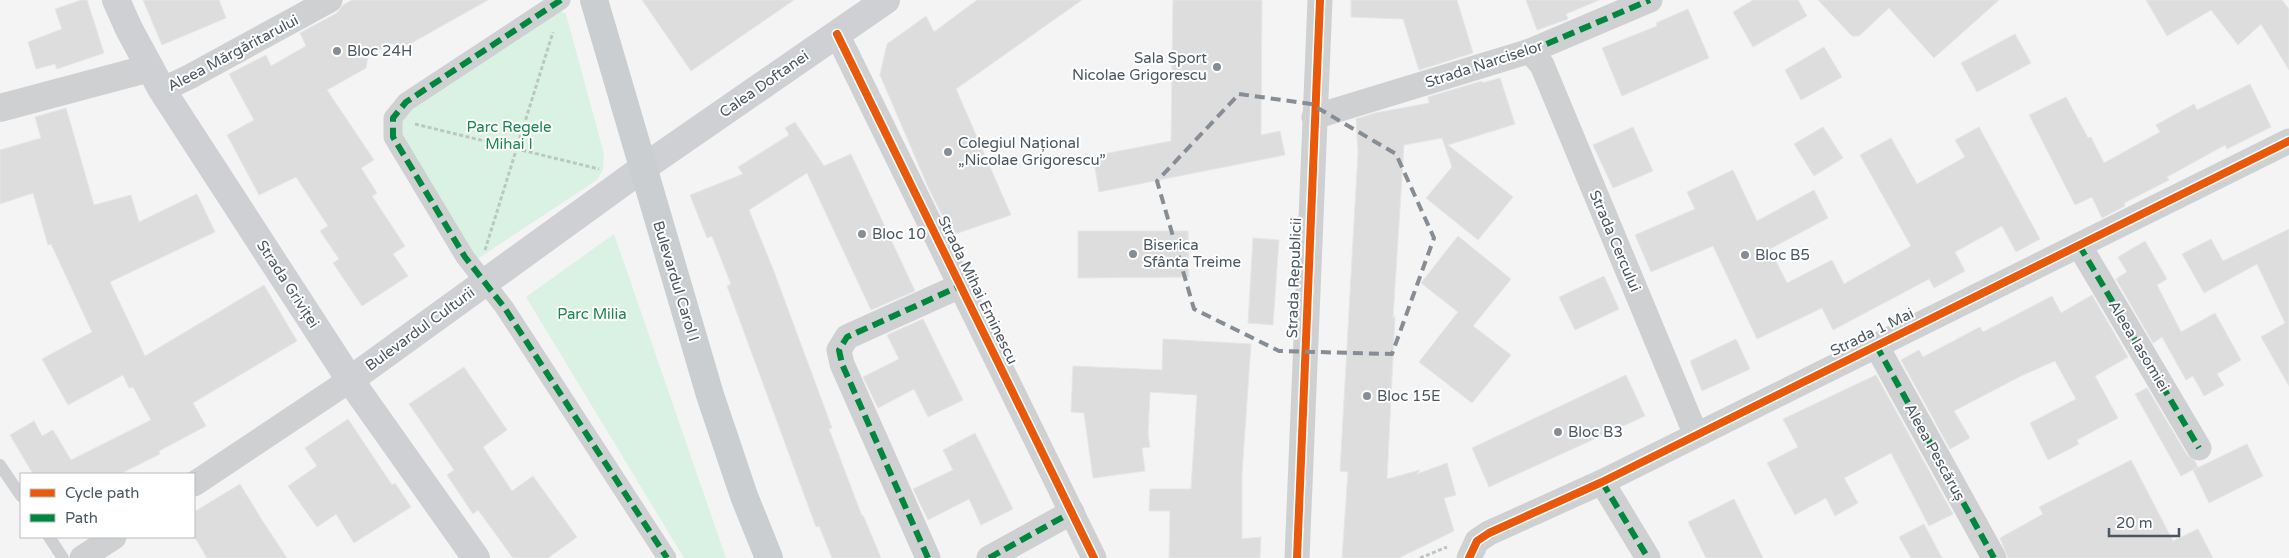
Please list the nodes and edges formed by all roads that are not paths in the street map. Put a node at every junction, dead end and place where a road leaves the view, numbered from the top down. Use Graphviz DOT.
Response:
graph roads {
  1 [pos="116,0"];
  2 [pos="330,0"];
  3 [pos="562,0"];
  4 [pos="594,0"];
  5 [pos="886,0"];
  6 [pos="1320,0"];
  7 [pos="1641,2"];
  8 [pos="837,34"];
  9 [pos="1530,51"];
  10 [pos="156,79"];
  11 [pos="0,108"];
  12 [pos="1314,117"];
  13 [pos="2289,142"];
  14 [pos="643,168"];
  15 [pos="2079,245"];
  16 [pos="484,283"];
  17 [pos="960,286"];
  18 [pos="1876,346"];
  19 [pos="350,380"];
  20 [pos="1696,435"];
  21 [pos="2199,448"];
  22 [pos="0,465"];
  23 [pos="1602,482"];
  24 [pos="195,483"];
  25 [pos="20,495"];
  26 [pos="1072,512"];
  27 [pos="50,538"];
  28 [pos="112,538"];
  29 [pos="1470,555"];
  30 [pos="63,558"];
  31 [pos="82,558"];
  32 [pos="476,558"];
  33 [pos="667,558"];
  34 [pos="769,558"];
  35 [pos="928,558"];
  36 [pos="989,558"];
  37 [pos="1094,558"];
  38 [pos="1297,558"];
  39 [pos="1648,558"];
  40 [pos="1994,558"];
  1 -- 10 [label="main road, Strada Griviței"];
  2 -- 10 [label="street, Aleea Mărgăritarului"];
  3 -- 16 [label="street"];
  4 -- 14 [label="main road, Bulevardul Carol I"];
  5 -- 8 [label="main road, Calea Doftanei"];
  6 -- 12 [label="street, Strada Republicii"];
  7 -- 9 [label="street, Strada Narciselor"];
  8 -- 14 [label="main road, Calea Doftanei"];
  8 -- 17 [label="street, Strada Mihai Eminescu"];
  9 -- 12 [label="street, Strada Narciselor"];
  9 -- 20 [label="street, Strada Cercului"];
  10 -- 11 [label="street"];
  10 -- 19 [label="main road, Strada Griviței"];
  12 -- 38 [label="street, Strada Republicii"];
  13 -- 15 [label="street, Strada 1 Mai"];
  14 -- 16 [label="main road, Bulevardul Culturii"];
  14 -- 34 [label="main road, Bulevardul Carol I"];
  15 -- 18 [label="street, Strada 1 Mai"];
  15 -- 21 [label="street, Aleea Iasomiei"];
  16 -- 19 [label="main road, Bulevardul Culturii"];
  16 -- 33 [label="street"];
  17 -- 26 [label="street, Strada Mihai Eminescu"];
  17 -- 35 [label="street"];
  18 -- 20 [label="street, Strada 1 Mai"];
  18 -- 40 [label="street, Aleea Pescăruș"];
  19 -- 24 [label="street, Bulevardul Culturii"];
  19 -- 32 [label="main road, Strada Griviței"];
  20 -- 23 [label="street, Strada 1 Mai"];
  22 -- 25 [label="lane"];
  23 -- 29 [label="street, Strada 1 Mai"];
  23 -- 39 [label="street"];
  26 -- 36 [label="street"];
  26 -- 37 [label="street, Strada Mihai Eminescu"];
  27 -- 30 [label="lane"];
  28 -- 31 [label="street"];
}
